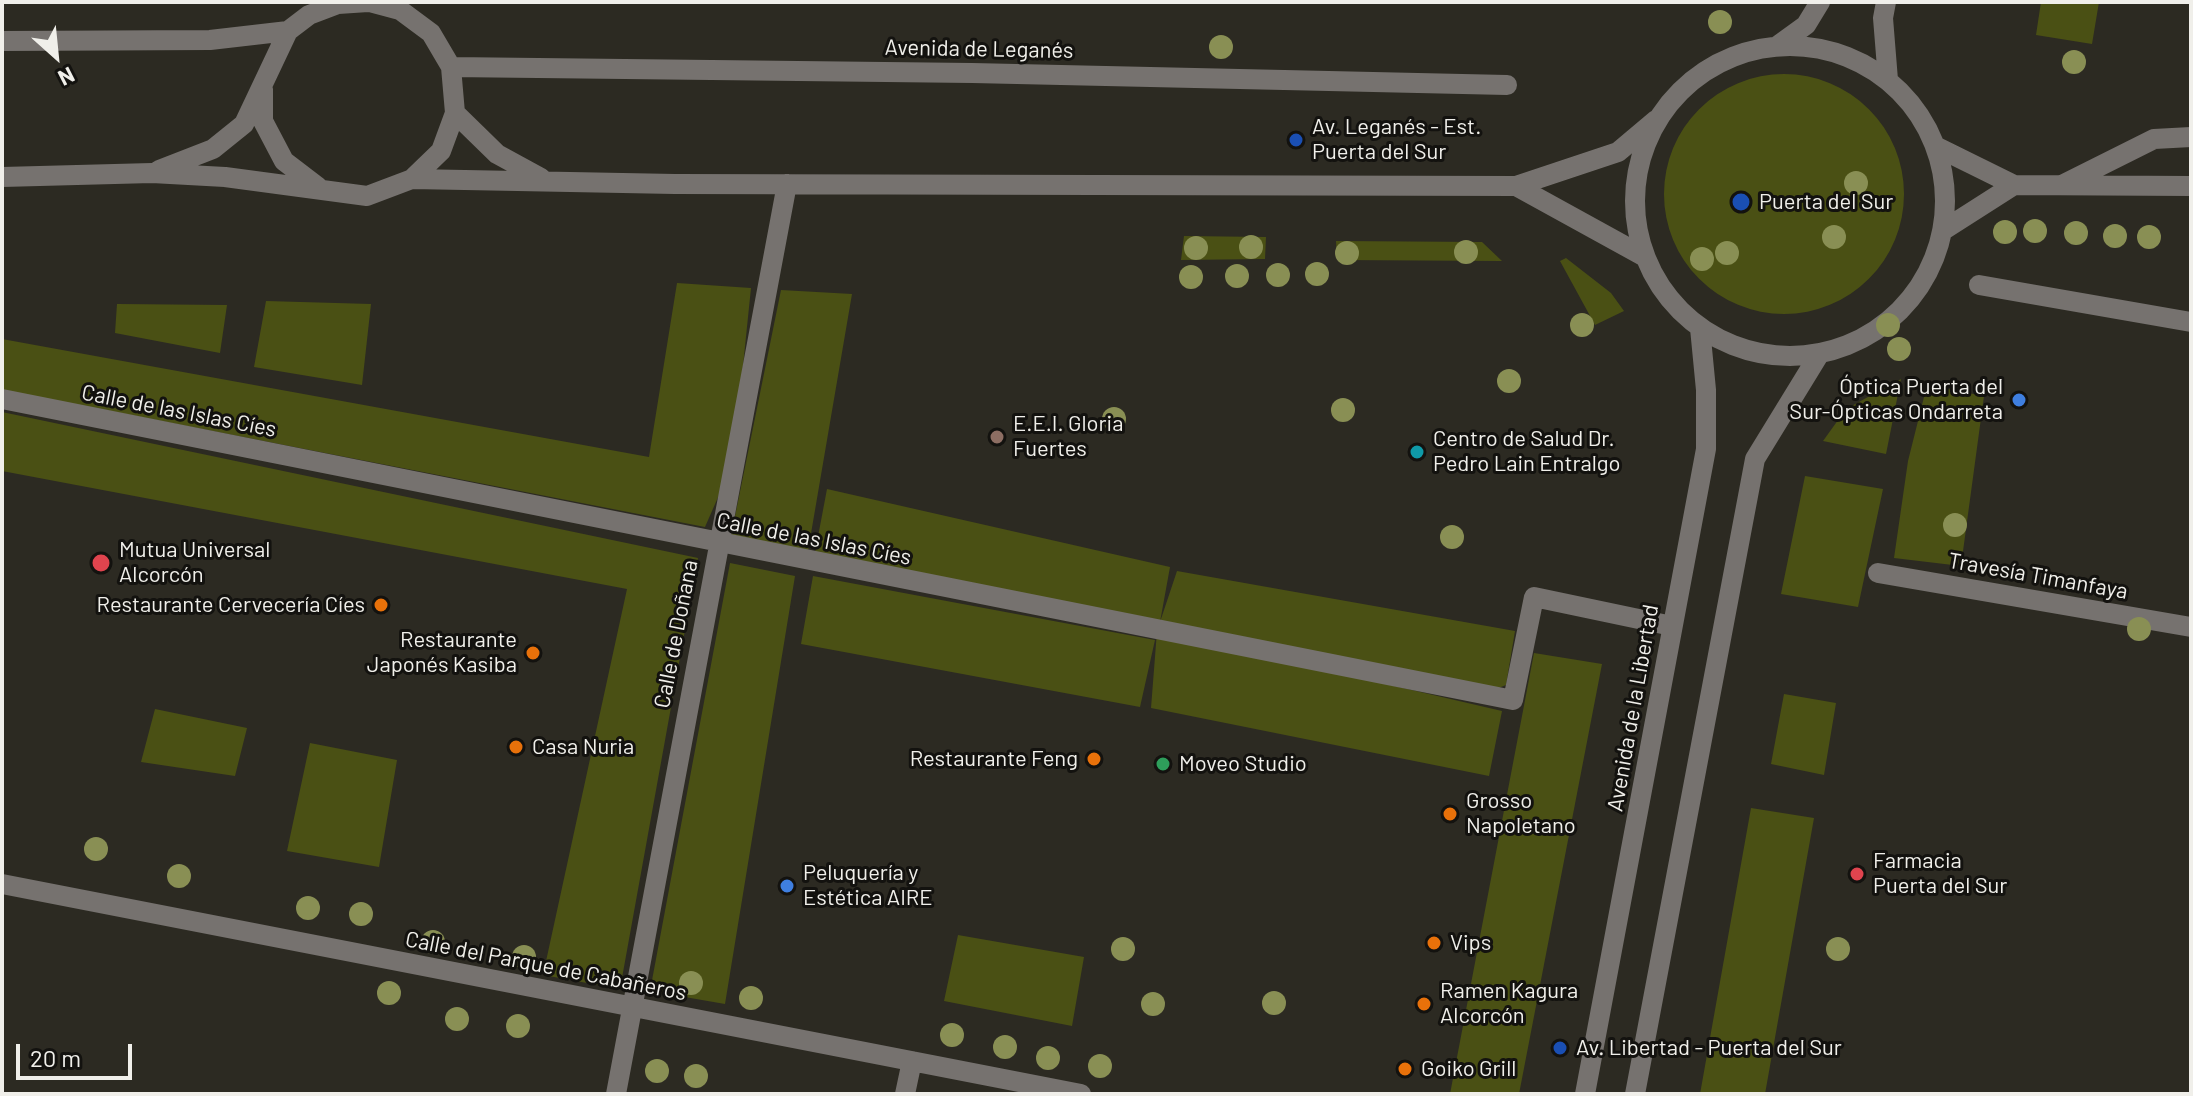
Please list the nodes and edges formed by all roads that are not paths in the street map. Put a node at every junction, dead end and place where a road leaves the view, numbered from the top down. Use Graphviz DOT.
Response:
graph roads {
  1 [pos="369,2"];
  2 [pos="1820,2"];
  3 [pos="1886,2"];
  4 [pos="399,6"];
  5 [pos="310,8"];
  6 [pos="288,31"];
  7 [pos="2,41"];
  8 [pos="1777,46"];
  9 [pos="451,67"];
  10 [pos="264,77"];
  11 [pos="1888,80"];
  12 [pos="1507,85"];
  13 [pos="455,113"];
  14 [pos="1656,120"];
  15 [pos="2191,137"];
  16 [pos="1935,146"];
  17 [pos="152,173"];
  18 [pos="2,177"];
  19 [pos="412,179"];
  20 [pos="544,179"];
  21 [pos="787,184"];
  22 [pos="2014,185"];
  23 [pos="1516,186"];
  24 [pos="2191,186"];
  25 [pos="319,188"];
  26 [pos="2057,188"];
  27 [pos="1942,231"];
  28 [pos="1645,257"];
  29 [pos="1979,285"];
  30 [pos="2191,322"];
  31 [pos="1700,328"];
  32 [pos="1820,353"];
  33 [pos="2,399"];
  34 [pos="717,544"];
  35 [pos="1878,573"];
  36 [pos="1672,626"];
  37 [pos="2191,627"];
  38 [pos="2,884"];
  39 [pos="631,1007"];
  40 [pos="912,1061"];
  41 [pos="616,1094"];
  42 [pos="905,1094"];
  43 [pos="1081,1094"];
  44 [pos="1585,1094"];
  45 [pos="1635,1094"];
  1 -- 4 [label="street"];
  1 -- 5 [label="street"];
  2 -- 8 [label="street"];
  3 -- 11 [label="street"];
  4 -- 9 [label="street"];
  5 -- 6 [label="street"];
  6 -- 7 [label="street"];
  6 -- 10 [label="street"];
  8 -- 11 [label="street"];
  8 -- 14 [label="street"];
  9 -- 12 [label="street, Avenida de Leganés"];
  9 -- 13 [label="street"];
  10 -- 17 [label="street"];
  10 -- 25 [label="street"];
  11 -- 16 [label="street"];
  13 -- 19 [label="street"];
  13 -- 20 [label="street"];
  14 -- 23 [label="street"];
  14 -- 28 [label="street"];
  15 -- 26 [label="street"];
  16 -- 22 [label="street"];
  16 -- 27 [label="street"];
  17 -- 18 [label="street"];
  17 -- 25 [label="street"];
  19 -- 20 [label="street"];
  19 -- 25 [label="street"];
  20 -- 21 [label="street"];
  21 -- 23 [label="street"];
  21 -- 34 [label="street, Calle de Doñana"];
  22 -- 26 [label="street"];
  22 -- 27 [label="street"];
  23 -- 28 [label="street"];
  24 -- 26 [label="street"];
  27 -- 32 [label="street"];
  28 -- 31 [label="street"];
  29 -- 30 [label="street"];
  31 -- 32 [label="street"];
  31 -- 36 [label="street, Avenida de la Libertad"];
  32 -- 45 [label="street"];
  33 -- 34 [label="street, Calle de las Islas Cíes"];
  34 -- 36 [label="street, Calle de las Islas Cíes"];
  34 -- 39 [label="street, Calle de Doñana"];
  35 -- 37 [label="street, Travesía Timanfaya"];
  36 -- 44 [label="street, Avenida de la Libertad"];
  38 -- 39 [label="street, Calle del Parque de Cabañeros"];
  39 -- 40 [label="street, Calle del Parque de Cabañeros"];
  39 -- 41 [label="street, Calle de Doñana"];
  40 -- 42 [label="street"];
  40 -- 43 [label="street, Calle del Parque de Cabañeros"];
}
